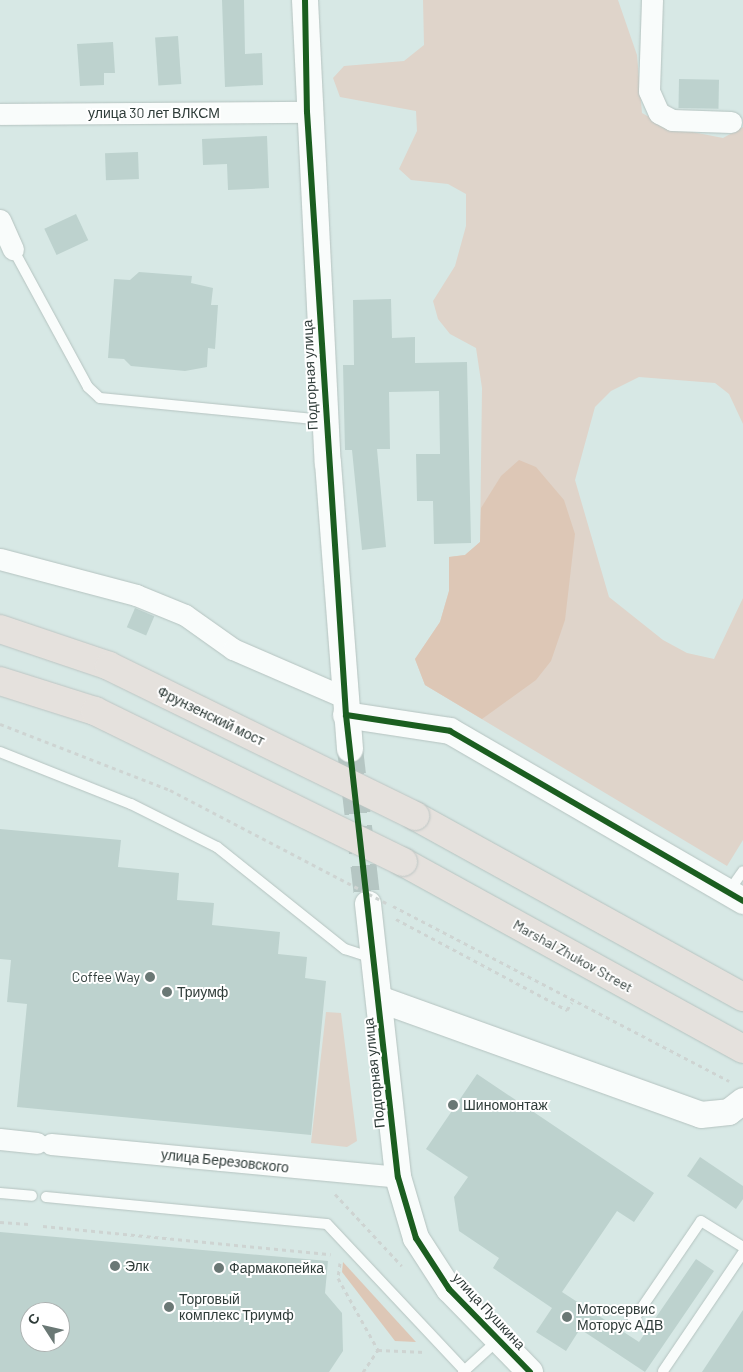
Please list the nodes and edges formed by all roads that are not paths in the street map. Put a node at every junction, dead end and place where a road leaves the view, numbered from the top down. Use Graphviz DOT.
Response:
graph roads {
  1 [pos="305,0"];
  2 [pos="652,0"];
  3 [pos="307,112"];
  4 [pos="0,114"];
  5 [pos="731,122"];
  6 [pos="0,220"];
  7 [pos="13,249"];
  8 [pos="325,420"];
  9 [pos="0,560"];
  10 [pos="0,629"];
  11 [pos="0,681"];
  12 [pos="346,707"];
  13 [pos="350,749"];
  14 [pos="0,752"];
  15 [pos="743,870"];
  16 [pos="735,896"];
  17 [pos="379,904"];
  18 [pos="374,958"];
  19 [pos="743,997"];
  20 [pos="379,999"];
  21 [pos="743,1049"];
  22 [pos="739,1092"];
  23 [pos="0,1139"];
  24 [pos="398,1178"];
  25 [pos="0,1192"];
  26 [pos="32,1196"];
  27 [pos="46,1197"];
  28 [pos="416,1238"];
  29 [pos="743,1247"];
  30 [pos="743,1253"];
  31 [pos="632,1322"];
  32 [pos="498,1341"];
  33 [pos="464,1371"];
  34 [pos="663,1371"];
  35 [pos="530,1372"];
  1 -- 3 [label="street, Подгорная улица"];
  2 -- 5 [label="street"];
  3 -- 4 [label="street, улица 30 лет ВЛКСМ"];
  3 -- 8 [label="street, Подгорная улица"];
  6 -- 7 [label="street"];
  7 -- 8 [label="lane"];
  8 -- 12 [label="street, Подгорная улица"];
  9 -- 12 [label="street"];
  10 -- 19 [label="main road, Фрунзенский мост, bridge"];
  11 -- 21 [label="main road, Marshal Zhukov Street, bridge"];
  12 -- 13 [label="street, Подгорная улица"];
  12 -- 16 [label="street"];
  14 -- 18 [label="lane"];
  15 -- 16 [label="lane"];
  17 -- 18 [label="street, Подгорная улица"];
  18 -- 20 [label="street, Подгорная улица"];
  20 -- 22 [label="street"];
  20 -- 24 [label="street, Подгорная улица"];
  23 -- 24 [label="street, улица Березовского"];
  24 -- 28 [label="street, Подгорная улица"];
  25 -- 26 [label="lane"];
  27 -- 33 [label="lane"];
  28 -- 32 [label="street, улица Пушкина"];
  29 -- 31 [label="lane"];
  30 -- 34 [label="lane"];
  32 -- 33 [label="lane"];
  32 -- 35 [label="street, улица Пушкина"];
}
